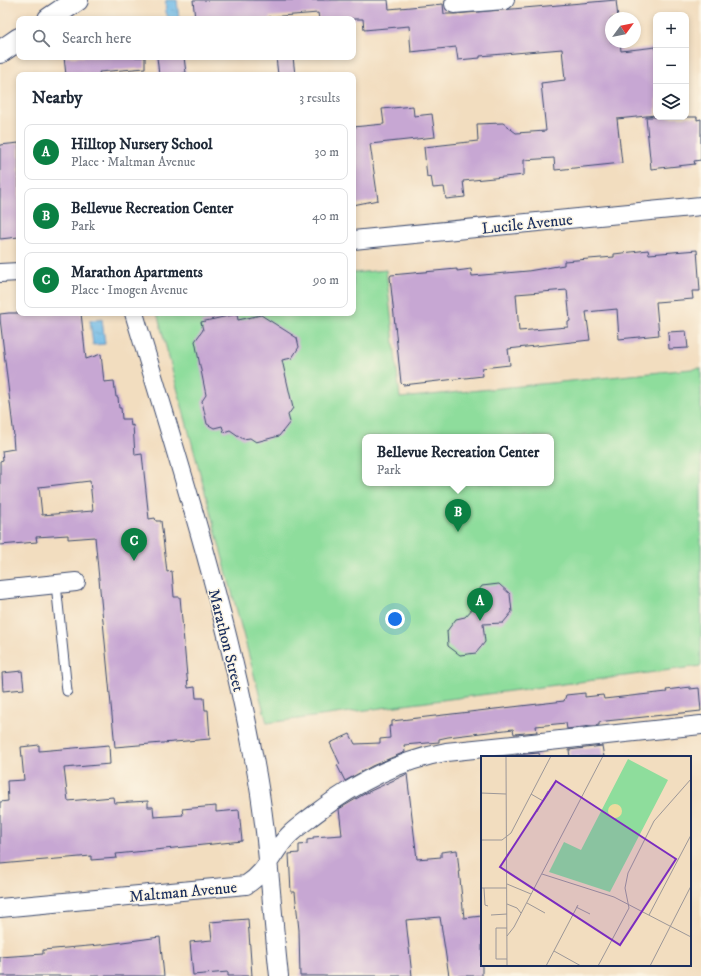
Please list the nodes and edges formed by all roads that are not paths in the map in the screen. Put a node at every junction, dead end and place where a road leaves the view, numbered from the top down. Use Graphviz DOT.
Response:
graph roads {
  1 [pos="77,0"];
  2 [pos="505,0"];
  3 [pos="454,4"];
  4 [pos="53,16"];
  5 [pos="16,41"];
  6 [pos="0,52"];
  7 [pos="701,206"];
  8 [pos="356,240"];
  9 [pos="16,272"];
  10 [pos="0,274"];
  11 [pos="135,316"];
  12 [pos="76,582"];
  13 [pos="56,584"];
  14 [pos="0,590"];
  15 [pos="66,691"];
  16 [pos="701,724"];
  17 [pos="268,865"];
  18 [pos="0,908"];
  19 [pos="279,976"];
  1 -- 4 [label="street"];
  2 -- 3 [label="street"];
  5 -- 6 [label="street"];
  7 -- 8 [label="street, Lucile Avenue"];
  9 -- 10 [label="street"];
  11 -- 17 [label="street, Marathon Street"];
  12 -- 13 [label="street"];
  13 -- 14 [label="street"];
  13 -- 15 [label="lane"];
  16 -- 17 [label="street, Maltman Avenue"];
  17 -- 18 [label="street, Maltman Avenue"];
  17 -- 19 [label="street, Marathon Street"];
}
